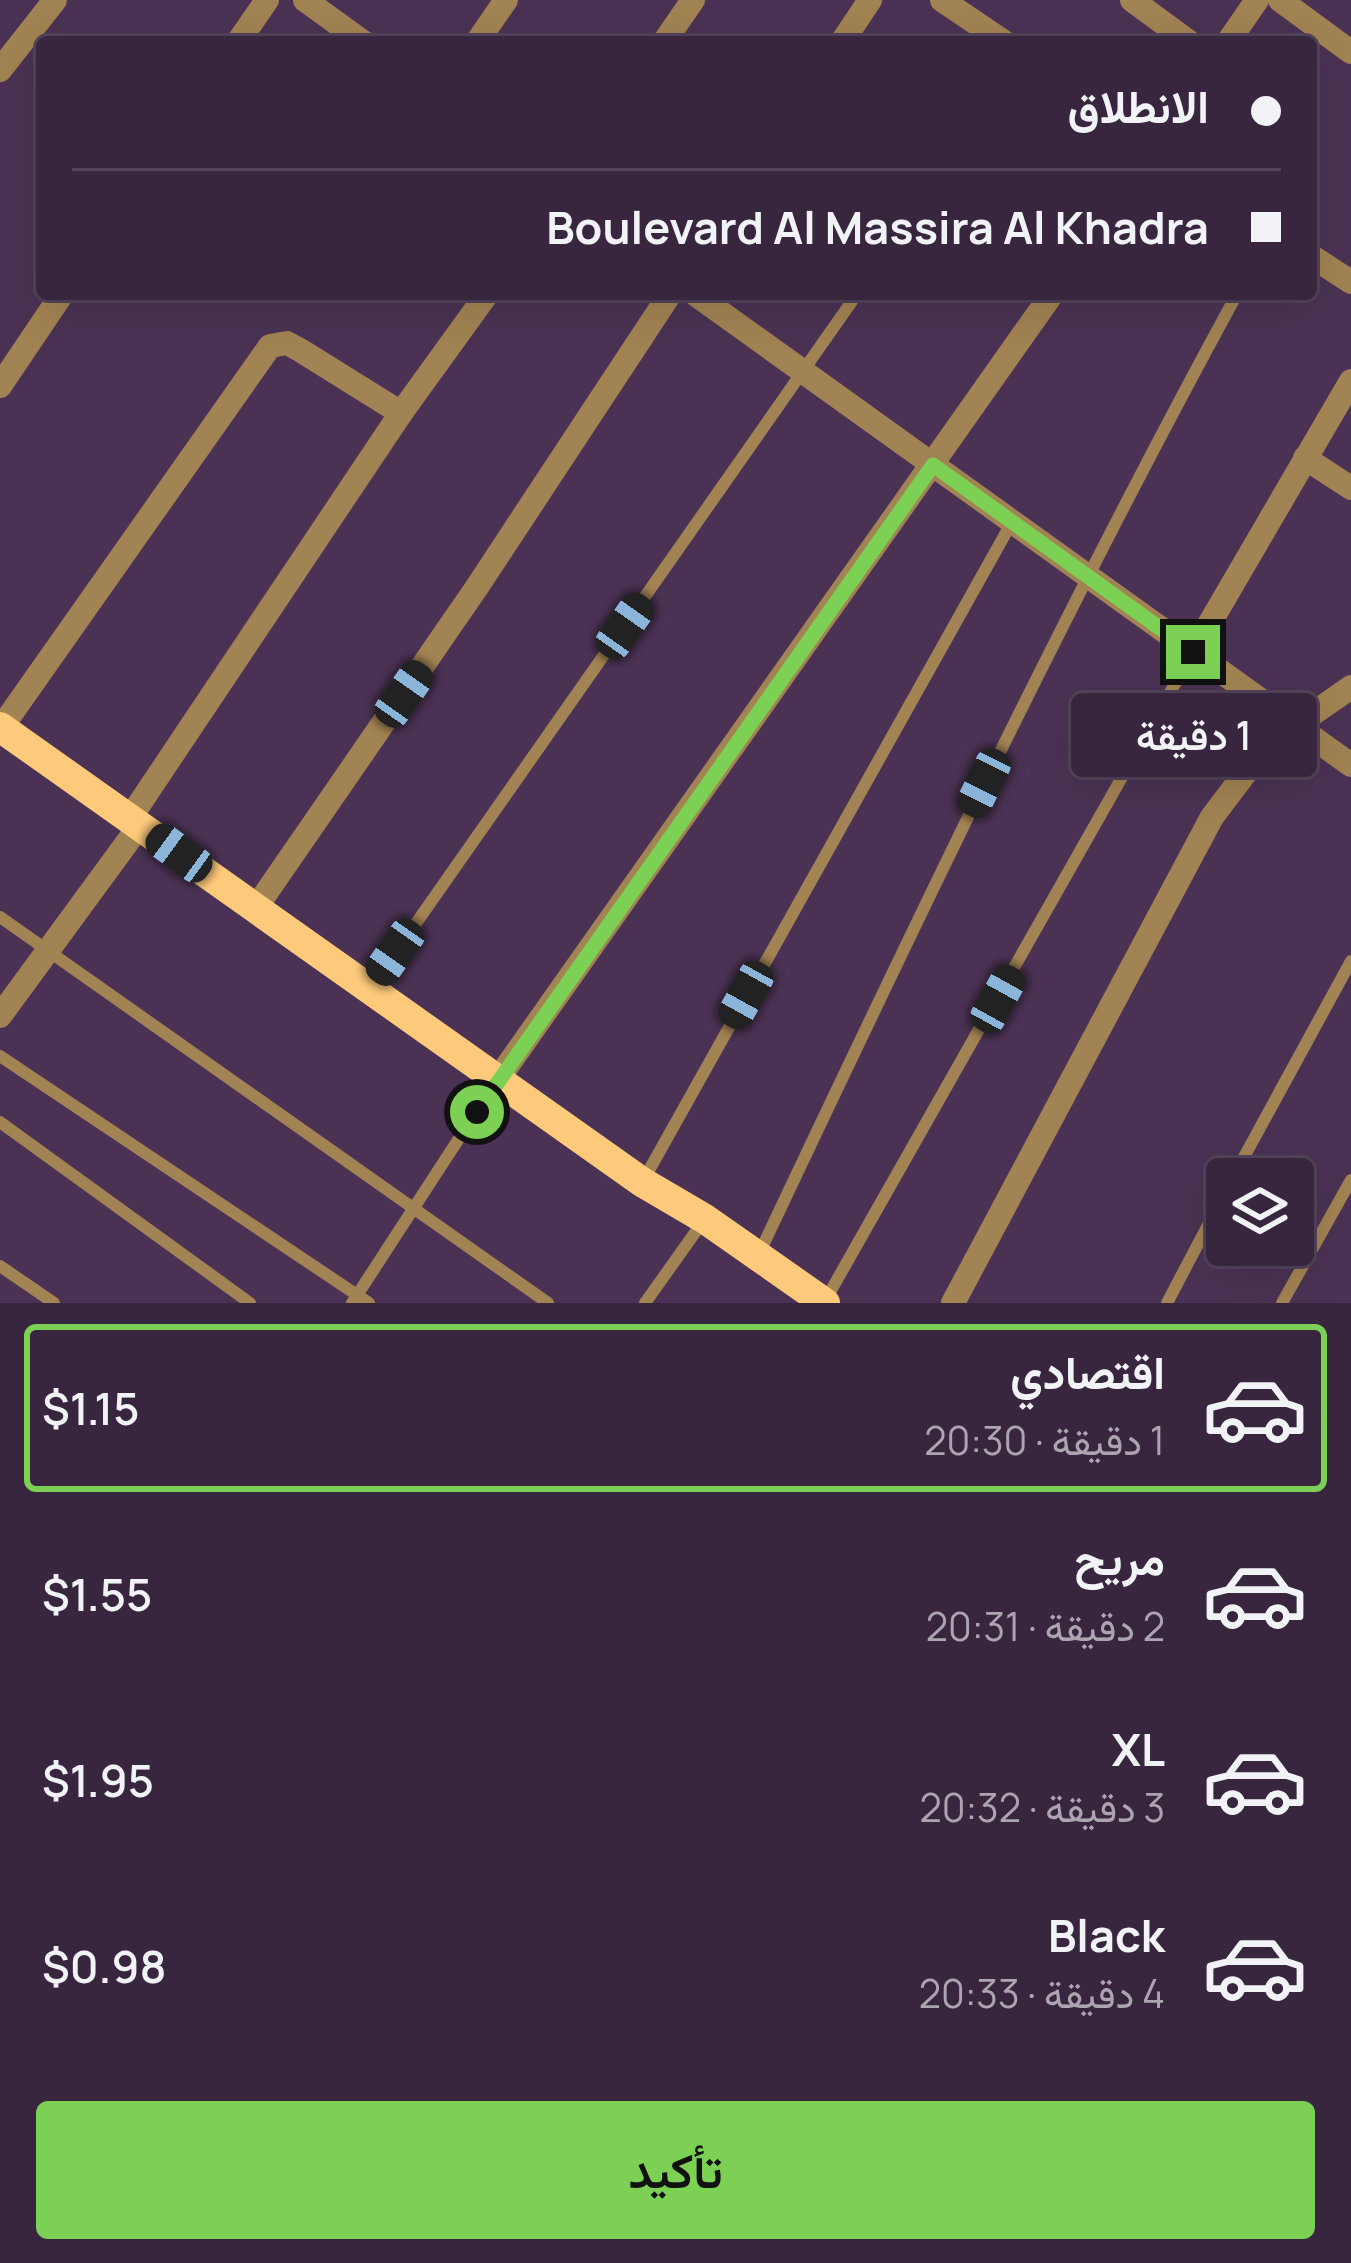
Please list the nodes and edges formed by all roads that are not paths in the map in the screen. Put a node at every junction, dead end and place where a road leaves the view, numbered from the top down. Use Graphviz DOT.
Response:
graph roads {
  1 [pos="55,0"];
  2 [pos="267,0"];
  3 [pos="305,0"];
  4 [pos="506,0"];
  5 [pos="693,0"];
  6 [pos="870,0"];
  7 [pos="942,0"];
  8 [pos="1132,0"];
  9 [pos="1257,0"];
  10 [pos="1280,0"];
  11 [pos="242,36"];
  12 [pos="355,36"];
  13 [pos="481,36"];
  14 [pos="668,36"];
  15 [pos="846,36"];
  16 [pos="995,36"];
  17 [pos="1181,36"];
  18 [pos="1232,36"];
  19 [pos="1351,52"];
  20 [pos="0,70"];
  21 [pos="1317,260"];
  22 [pos="1351,282"];
  23 [pos="58,300"];
  24 [pos="484,300"];
  25 [pos="666,300"];
  26 [pos="703,300"];
  27 [pos="853,300"];
  28 [pos="1048,300"];
  29 [pos="1235,300"];
  30 [pos="803,371"];
  31 [pos="1351,381"];
  32 [pos="0,386"];
  33 [pos="401,413"];
  34 [pos="1305,458"];
  35 [pos="933,465"];
  36 [pos="1351,488"];
  37 [pos="1012,522"];
  38 [pos="1087,576"];
  39 [pos="1193,652"];
  40 [pos="1351,687"];
  41 [pos="1298,727"];
  42 [pos="1,728"];
  43 [pos="1351,765"];
  44 [pos="135,822"];
  45 [pos="256,909"];
  46 [pos="0,917"];
  47 [pos="48,950"];
  48 [pos="1351,961"];
  49 [pos="370,988"];
  50 [pos="0,1016"];
  51 [pos="0,1056"];
  52 [pos="498,1079"];
  53 [pos="0,1122"];
  54 [pos="1243,1158"];
  55 [pos="1351,1180"];
  56 [pos="643,1182"];
  57 [pos="416,1209"];
  58 [pos="705,1219"];
  59 [pos="1206,1230"];
  60 [pos="757,1257"];
  61 [pos="0,1266"];
  62 [pos="360,1300"];
  63 [pos="54,1303"];
  64 [pos="250,1303"];
  65 [pos="548,1303"];
  66 [pos="645,1303"];
  67 [pos="825,1303"];
  68 [pos="952,1303"];
  69 [pos="1167,1303"];
  70 [pos="1282,1303"];
  1 -- 20 [label="street"];
  2 -- 11 [label="street"];
  3 -- 12 [label="street"];
  4 -- 13 [label="street"];
  5 -- 14 [label="street"];
  6 -- 15 [label="street"];
  7 -- 16 [label="street"];
  8 -- 17 [label="street"];
  9 -- 18 [label="street"];
  10 -- 19 [label="street"];
  21 -- 22 [label="street"];
  23 -- 32 [label="street"];
  24 -- 33 [label="street"];
  25 -- 45 [label="street"];
  26 -- 30 [label="street"];
  27 -- 30 [label="lane"];
  28 -- 35 [label="street"];
  29 -- 38 [label="lane"];
  30 -- 35 [label="street"];
  30 -- 49 [label="lane"];
  31 -- 34 [label="street"];
  33 -- 42 [label="street"];
  33 -- 44 [label="street"];
  34 -- 36 [label="street"];
  34 -- 39 [label="street"];
  35 -- 37 [label="street"];
  35 -- 52 [label="street"];
  37 -- 38 [label="street"];
  37 -- 56 [label="lane"];
  38 -- 39 [label="street"];
  38 -- 60 [label="lane"];
  39 -- 41 [label="street"];
  39 -- 67 [label="lane"];
  40 -- 41 [label="street"];
  41 -- 43 [label="street"];
  41 -- 68 [label="street"];
  42 -- 44 [label="main road"];
  44 -- 45 [label="main road"];
  44 -- 47 [label="street"];
  45 -- 49 [label="main road"];
  46 -- 47 [label="lane"];
  47 -- 50 [label="street"];
  47 -- 57 [label="lane"];
  48 -- 54 [label="lane"];
  49 -- 52 [label="main road"];
  51 -- 62 [label="lane"];
  52 -- 56 [label="main road"];
  52 -- 57 [label="lane"];
  53 -- 64 [label="lane"];
  55 -- 70 [label="lane"];
  56 -- 58 [label="main road"];
  57 -- 62 [label="lane"];
  57 -- 65 [label="lane"];
  58 -- 60 [label="main road"];
  58 -- 66 [label="lane"];
  59 -- 69 [label="lane"];
  60 -- 67 [label="main road"];
  61 -- 63 [label="lane"];
}
